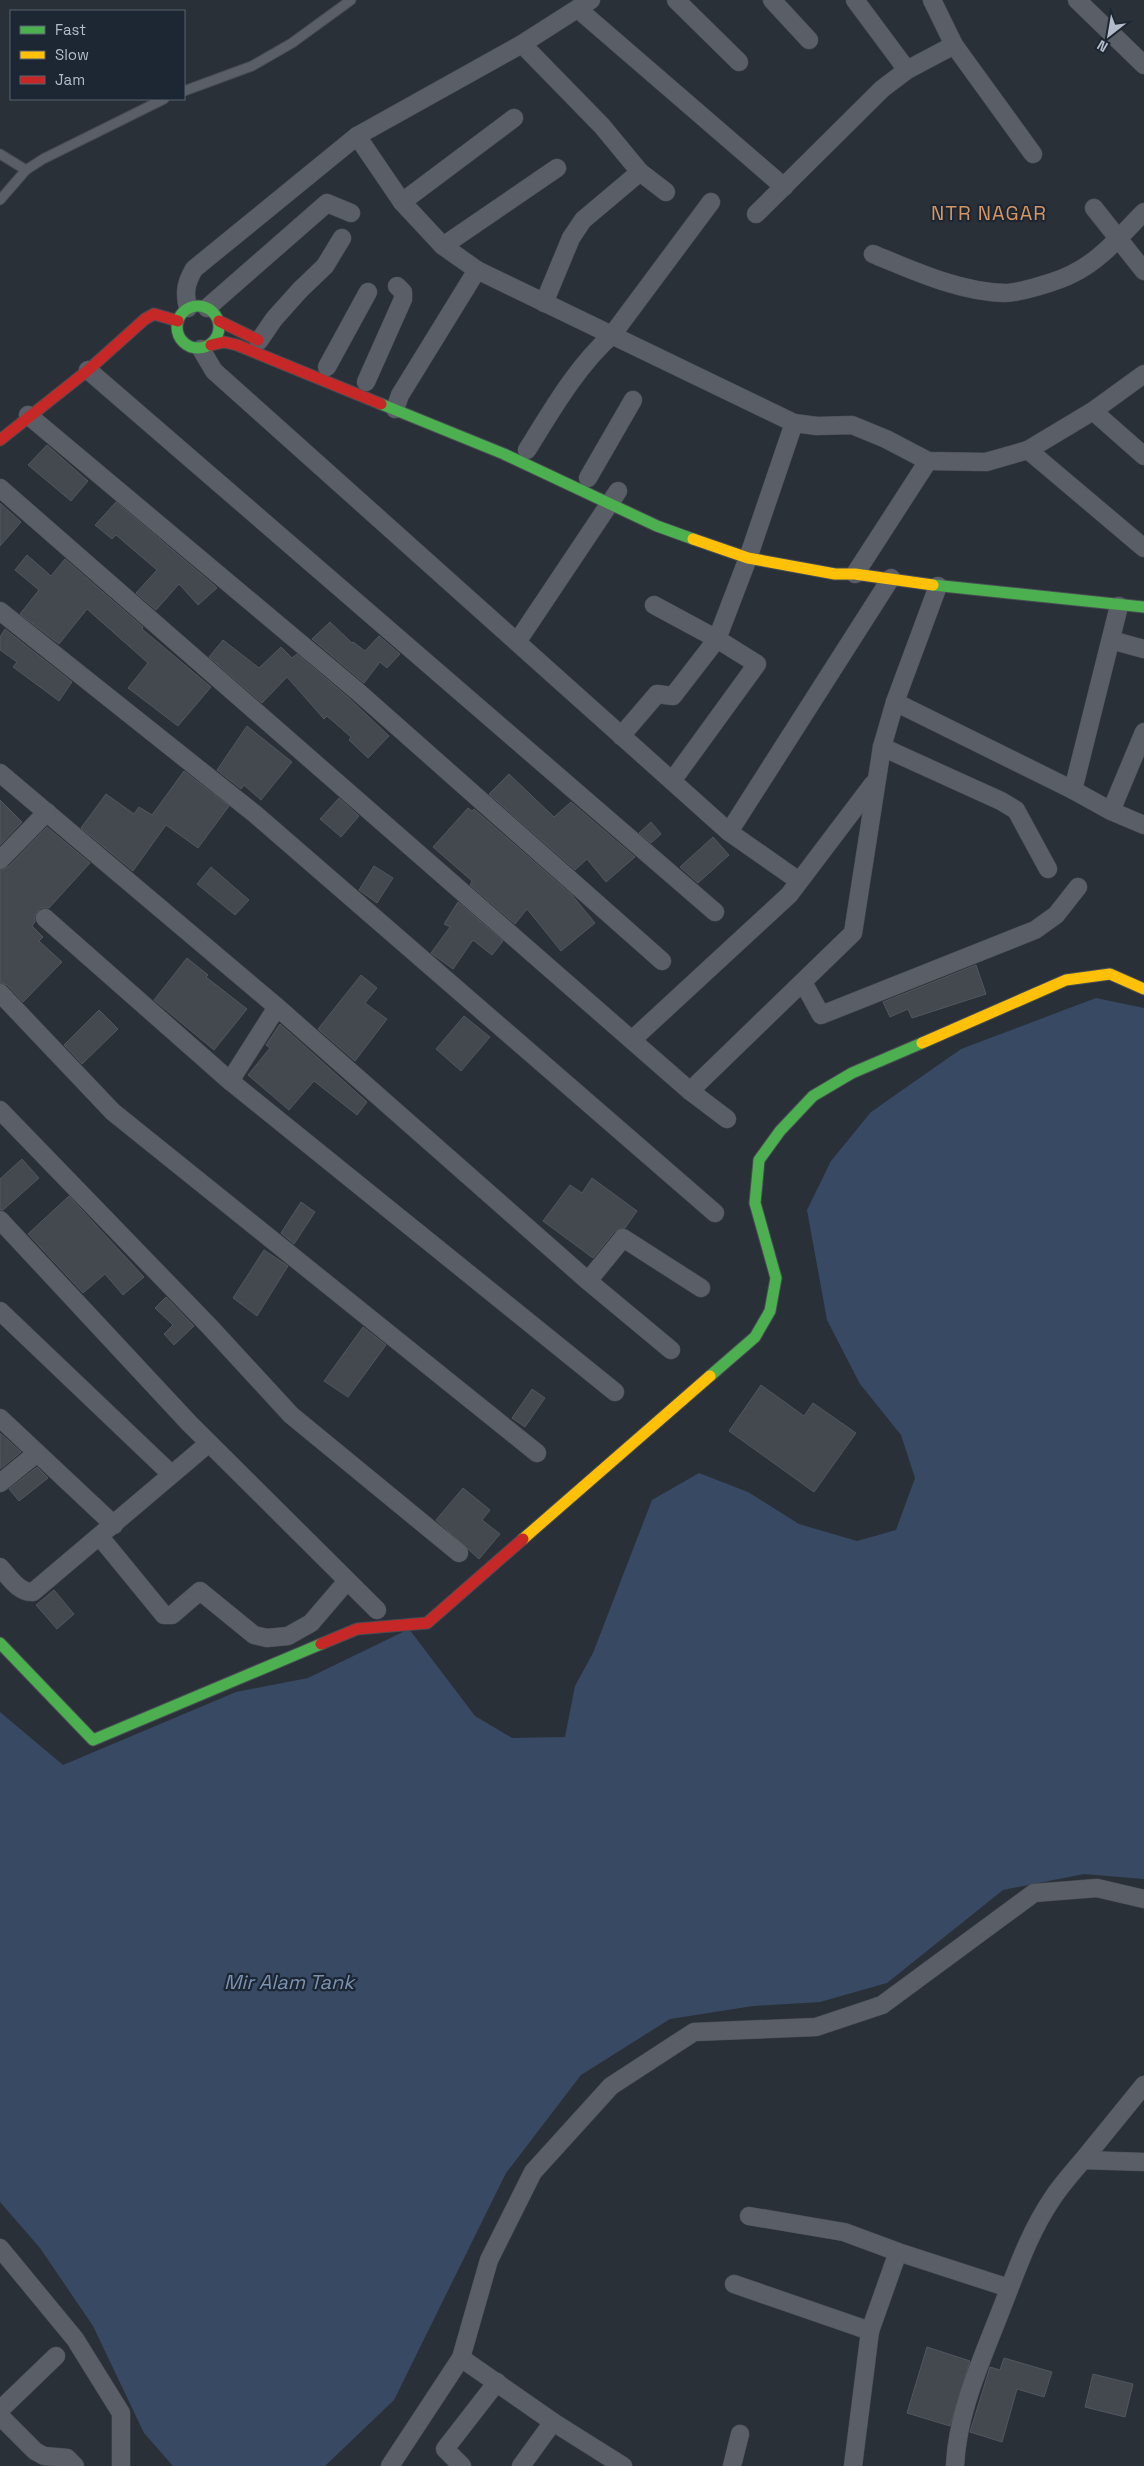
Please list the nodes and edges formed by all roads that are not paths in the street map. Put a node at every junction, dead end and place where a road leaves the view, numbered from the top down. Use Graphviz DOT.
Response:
graph roads {
  1 [pos="351,0"];
  2 [pos="676,0"];
  3 [pos="772,0"];
  4 [pos="855,0"];
  5 [pos="932,0"];
  6 [pos="1077,0"];
  7 [pos="584,5"];
  8 [pos="809,40"];
  9 [pos="522,44"];
  10 [pos="954,45"];
  11 [pos="739,62"];
  12 [pos="1144,65"];
  13 [pos="907,70"];
  14 [pos="185,91"];
  15 [pos="162,100"];
  16 [pos="514,118"];
  17 [pos="357,136"];
  18 [pos="0,154"];
  19 [pos="1033,154"];
  20 [pos="557,168"];
  21 [pos="26,170"];
  22 [pos="640,172"];
  23 [pos="784,187"];
  24 [pos="666,192"];
  25 [pos="0,200"];
  26 [pos="402,202"];
  27 [pos="711,202"];
  28 [pos="1094,208"];
  29 [pos="1144,212"];
  30 [pos="351,213"];
  31 [pos="756,214"];
  32 [pos="342,238"];
  33 [pos="1118,238"];
  34 [pos="444,246"];
  35 [pos="873,254"];
  36 [pos="477,270"];
  37 [pos="1144,271"];
  38 [pos="397,286"];
  39 [pos="368,292"];
  40 [pos="544,302"];
  41 [pos="207,308"];
  42 [pos="183,314"];
  43 [pos="219,321"];
  44 [pos="612,335"];
  45 [pos="264,343"];
  46 [pos="206,347"];
  47 [pos="326,367"];
  48 [pos="88,370"];
  49 [pos="1144,374"];
  50 [pos="366,382"];
  51 [pos="399,399"];
  52 [pos="633,400"];
  53 [pos="1093,411"];
  54 [pos="28,415"];
  55 [pos="794,423"];
  56 [pos="0,440"];
  57 [pos="527,450"];
  58 [pos="1028,450"];
  59 [pos="1144,456"];
  60 [pos="928,461"];
  61 [pos="587,477"];
  62 [pos="0,488"];
  63 [pos="616,495"];
  64 [pos="751,548"];
  65 [pos="1144,548"];
  66 [pos="787,553"];
  67 [pos="855,574"];
  68 [pos="891,578"];
  69 [pos="938,586"];
  70 [pos="654,605"];
  71 [pos="1119,606"];
  72 [pos="1144,607"];
  73 [pos="0,611"];
  74 [pos="717,639"];
  75 [pos="1111,640"];
  76 [pos="517,642"];
  77 [pos="1144,649"];
  78 [pos="895,702"];
  79 [pos="1144,732"];
  80 [pos="621,736"];
  81 [pos="882,747"];
  82 [pos="0,773"];
  83 [pos="672,781"];
  84 [pos="875,782"];
  85 [pos="1073,790"];
  86 [pos="1111,811"];
  87 [pos="48,812"];
  88 [pos="1144,825"];
  89 [pos="729,832"];
  90 [pos="0,860"];
  91 [pos="1048,869"];
  92 [pos="799,881"];
  93 [pos="1078,886"];
  94 [pos="715,912"];
  95 [pos="45,918"];
  96 [pos="662,961"];
  97 [pos="804,984"];
  98 [pos="1144,989"];
  99 [pos="0,993"];
  100 [pos="277,1007"];
  101 [pos="633,1039"];
  102 [pos="230,1081"];
  103 [pos="690,1091"];
  104 [pos="0,1110"];
  105 [pos="727,1119"];
  106 [pos="715,1212"];
  107 [pos="0,1220"];
  108 [pos="588,1281"];
  109 [pos="701,1288"];
  110 [pos="0,1311"];
  111 [pos="671,1350"];
  112 [pos="615,1392"];
  113 [pos="0,1418"];
  114 [pos="209,1443"];
  115 [pos="36,1453"];
  116 [pos="537,1453"];
  117 [pos="171,1474"];
  118 [pos="0,1483"];
  119 [pos="114,1525"];
  120 [pos="100,1536"];
  121 [pos="459,1553"];
  122 [pos="0,1568"];
  123 [pos="347,1581"];
  124 [pos="377,1610"];
  125 [pos="0,1643"];
  126 [pos="1144,1899"];
  127 [pos="1144,2085"];
  128 [pos="1083,2160"];
  129 [pos="1144,2162"];
  130 [pos="749,2216"];
  131 [pos="0,2248"];
  132 [pos="898,2252"];
  133 [pos="734,2284"];
  134 [pos="1009,2288"];
  135 [pos="870,2331"];
  136 [pos="56,2356"];
  137 [pos="462,2358"];
  138 [pos="497,2382"];
  139 [pos="0,2410"];
  140 [pos="0,2416"];
  141 [pos="553,2422"];
  142 [pos="740,2434"];
  143 [pos="75,2466"];
  144 [pos="121,2466"];
  145 [pos="390,2466"];
  146 [pos="462,2466"];
  147 [pos="520,2466"];
  148 [pos="623,2466"];
  149 [pos="732,2466"];
  150 [pos="853,2466"];
  151 [pos="955,2466"];
  1 -- 14 [label="lane"];
  2 -- 11 [label="street"];
  3 -- 8 [label="street"];
  4 -- 13 [label="street"];
  5 -- 10 [label="street"];
  6 -- 12 [label="street"];
  7 -- 9 [label="street"];
  7 -- 23 [label="street"];
  9 -- 17 [label="street"];
  9 -- 22 [label="street"];
  10 -- 13 [label="street"];
  10 -- 19 [label="street"];
  13 -- 23 [label="street"];
  15 -- 21 [label="lane"];
  16 -- 26 [label="street"];
  17 -- 26 [label="street"];
  17 -- 42 [label="street"];
  18 -- 21 [label="lane"];
  20 -- 34 [label="street"];
  21 -- 25 [label="lane"];
  22 -- 24 [label="street"];
  22 -- 40 [label="street"];
  23 -- 31 [label="street"];
  26 -- 34 [label="street"];
  27 -- 44 [label="street"];
  28 -- 33 [label="street"];
  29 -- 33 [label="street"];
  30 -- 41 [label="street"];
  32 -- 45 [label="street"];
  33 -- 35 [label="street"];
  33 -- 37 [label="street"];
  34 -- 36 [label="street"];
  36 -- 40 [label="street"];
  36 -- 51 [label="street"];
  38 -- 50 [label="street"];
  39 -- 47 [label="street"];
  40 -- 44 [label="street"];
  41 -- 42 [label="street"];
  41 -- 43 [label="street"];
  42 -- 46 [label="street"];
  42 -- 48 [label="street"];
  43 -- 45 [label="street"];
  43 -- 46 [label="street"];
  44 -- 55 [label="street"];
  44 -- 57 [label="street"];
  46 -- 51 [label="street"];
  46 -- 76 [label="street"];
  48 -- 54 [label="street"];
  48 -- 94 [label="street"];
  49 -- 53 [label="street"];
  51 -- 63 [label="street"];
  52 -- 61 [label="street"];
  53 -- 58 [label="street"];
  53 -- 59 [label="street"];
  54 -- 56 [label="street"];
  54 -- 96 [label="street"];
  55 -- 60 [label="street"];
  55 -- 64 [label="street"];
  58 -- 60 [label="street"];
  58 -- 65 [label="street"];
  60 -- 67 [label="street"];
  62 -- 101 [label="street"];
  63 -- 64 [label="street"];
  63 -- 76 [label="street"];
  64 -- 67 [label="street"];
  64 -- 74 [label="street"];
  66 -- 67 [label="street"];
  67 -- 68 [label="street"];
  68 -- 69 [label="street"];
  68 -- 89 [label="street"];
  69 -- 71 [label="street"];
  69 -- 78 [label="street"];
  70 -- 74 [label="street"];
  71 -- 72 [label="street"];
  71 -- 75 [label="street"];
  73 -- 106 [label="street"];
  74 -- 80 [label="street"];
  74 -- 83 [label="street"];
  75 -- 77 [label="street"];
  75 -- 85 [label="street"];
  76 -- 80 [label="street"];
  78 -- 81 [label="street"];
  78 -- 85 [label="street"];
  79 -- 86 [label="street"];
  80 -- 83 [label="street"];
  81 -- 84 [label="street"];
  81 -- 91 [label="street"];
  82 -- 87 [label="street"];
  83 -- 89 [label="street"];
  84 -- 92 [label="street"];
  84 -- 97 [label="street"];
  85 -- 86 [label="street"];
  86 -- 88 [label="street"];
  87 -- 90 [label="street"];
  87 -- 100 [label="street"];
  89 -- 92 [label="street"];
  92 -- 101 [label="street"];
  93 -- 97 [label="street"];
  95 -- 102 [label="street"];
  97 -- 103 [label="street"];
  98 -- 125 [label="street"];
  99 -- 116 [label="street"];
  100 -- 102 [label="street"];
  100 -- 108 [label="street"];
  101 -- 103 [label="street"];
  102 -- 112 [label="street"];
  103 -- 105 [label="street"];
  104 -- 121 [label="street"];
  107 -- 114 [label="street"];
  108 -- 109 [label="street"];
  108 -- 111 [label="street"];
  110 -- 117 [label="street"];
  113 -- 115 [label="street"];
  114 -- 117 [label="street"];
  114 -- 123 [label="street"];
  115 -- 118 [label="street"];
  115 -- 119 [label="street"];
  117 -- 119 [label="street"];
  119 -- 120 [label="street"];
  120 -- 122 [label="street"];
  120 -- 123 [label="street"];
  123 -- 124 [label="street"];
  126 -- 137 [label="street"];
  127 -- 128 [label="street"];
  128 -- 129 [label="street"];
  128 -- 134 [label="street"];
  130 -- 132 [label="street"];
  131 -- 144 [label="street"];
  132 -- 134 [label="street"];
  132 -- 135 [label="street"];
  133 -- 135 [label="street"];
  134 -- 151 [label="street"];
  135 -- 150 [label="street"];
  136 -- 139 [label="street"];
  137 -- 138 [label="street"];
  137 -- 145 [label="street"];
  138 -- 141 [label="street"];
  138 -- 146 [label="street"];
  140 -- 143 [label="street"];
  141 -- 147 [label="street"];
  141 -- 148 [label="street"];
  142 -- 149 [label="street"];
}
